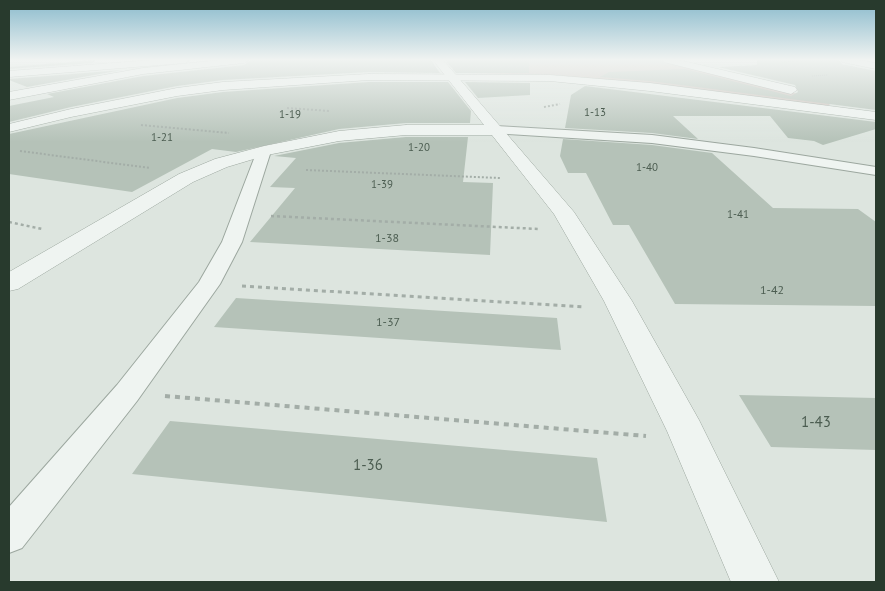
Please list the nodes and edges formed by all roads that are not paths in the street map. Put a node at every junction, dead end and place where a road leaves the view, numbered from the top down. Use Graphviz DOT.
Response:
graph roads {
  1 [pos="55,88"];
  2 [pos="211,88"];
  3 [pos="461,88"];
  4 [pos="648,88"];
  5 [pos="781,88"];
  6 [pos="26,93"];
  7 [pos="9,96"];
  8 [pos="71,113"];
  9 [pos="862,114"];
  10 [pos="876,116"];
  11 [pos="9,128"];
  12 [pos="496,130"];
  13 [pos="261,159"];
  14 [pos="876,171"];
  15 [pos="9,283"];
  16 [pos="9,535"];
  17 [pos="755,582"];
  1 -- 6 [label="street"];
  2 -- 8 [label="street"];
  3 -- 12 [label="street"];
  4 -- 9 [label="street"];
  5 -- 9 [label="street"];
  6 -- 7 [label="street"];
  6 -- 8 [label="street"];
  8 -- 11 [label="street"];
  9 -- 10 [label="street"];
  12 -- 13 [label="street"];
  12 -- 14 [label="lane"];
  12 -- 17 [label="street"];
  13 -- 15 [label="street"];
  13 -- 16 [label="lane"];
}
